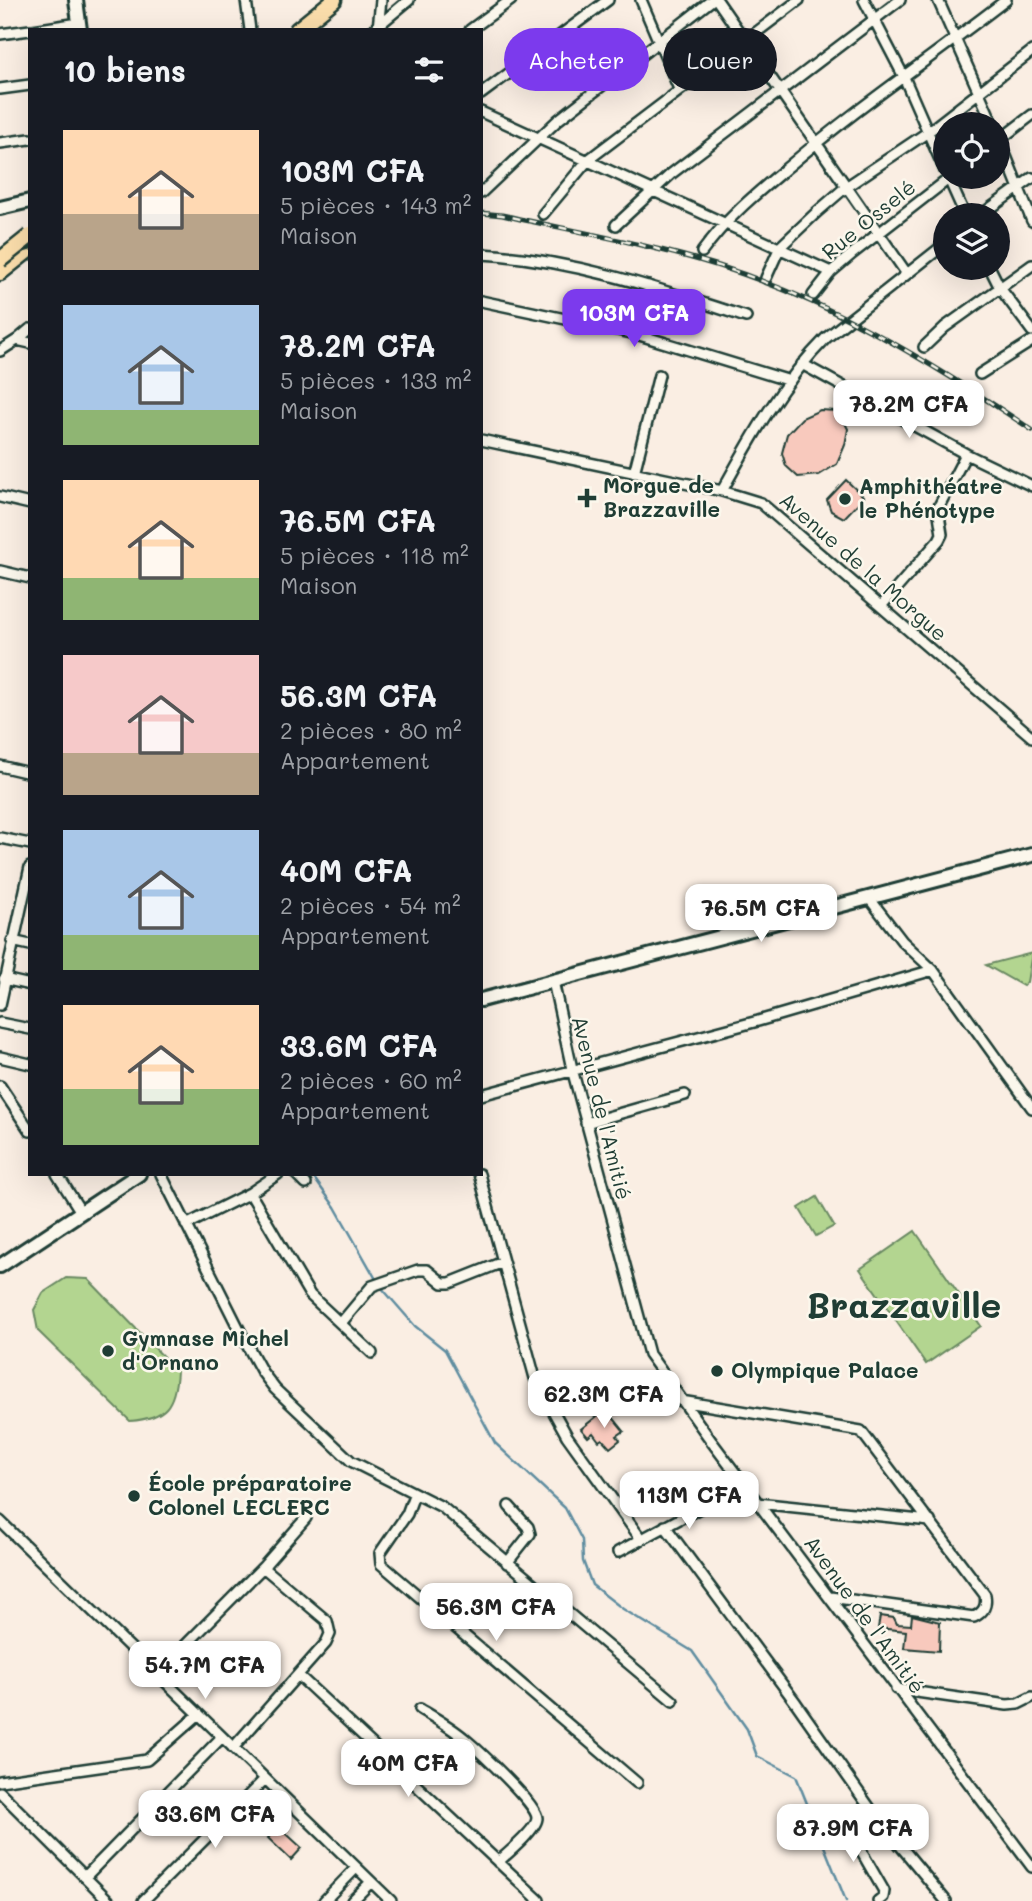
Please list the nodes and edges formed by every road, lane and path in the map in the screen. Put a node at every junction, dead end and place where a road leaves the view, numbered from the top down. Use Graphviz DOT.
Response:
graph roads {
  1 [pos="76,0"];
  2 [pos="246,0"];
  3 [pos="321,0"];
  4 [pos="334,0"];
  5 [pos="381,0"];
  6 [pos="409,0"];
  7 [pos="511,0"];
  8 [pos="608,0"];
  9 [pos="641,0"];
  10 [pos="715,0"];
  11 [pos="799,0"];
  12 [pos="864,0"];
  13 [pos="900,0"];
  14 [pos="938,0"];
  15 [pos="1006,0"];
  16 [pos="874,19"];
  17 [pos="79,27"];
  18 [pos="250,28"];
  19 [pos="286,28"];
  20 [pos="299,28"];
  21 [pos="377,28"];
  22 [pos="473,28"];
  23 [pos="735,28"];
  24 [pos="762,28"];
  25 [pos="28,30"];
  26 [pos="0,34"];
  27 [pos="659,39"];
  28 [pos="956,39"];
  29 [pos="663,49"];
  30 [pos="1032,51"];
  31 [pos="903,75"];
  32 [pos="28,85"];
  33 [pos="777,88"];
  34 [pos="0,89"];
  35 [pos="676,91"];
  36 [pos="779,91"];
  37 [pos="483,93"];
  38 [pos="979,93"];
  39 [pos="987,112"];
  40 [pos="483,113"];
  41 [pos="1032,115"];
  42 [pos="1010,131"];
  43 [pos="928,132"];
  44 [pos="537,138"];
  45 [pos="28,139"];
  46 [pos="0,143"];
  47 [pos="933,143"];
  48 [pos="815,144"];
  49 [pos="588,160"];
  50 [pos="1010,168"];
  51 [pos="1032,178"];
  52 [pos="846,187"];
  53 [pos="1018,188"];
  54 [pos="653,189"];
  55 [pos="933,189"];
  56 [pos="483,190"];
  57 [pos="28,201"];
  58 [pos="997,203"];
  59 [pos="0,208"];
  60 [pos="543,214"];
  61 [pos="1032,221"];
  62 [pos="724,222"];
  63 [pos="616,225"];
  64 [pos="881,233"];
  65 [pos="28,238"];
  66 [pos="780,247"];
  67 [pos="28,251"];
  68 [pos="702,252"];
  69 [pos="933,253"];
  70 [pos="483,254"];
  71 [pos="0,260"];
  72 [pos="1032,265"];
  73 [pos="831,272"];
  74 [pos="0,273"];
  75 [pos="907,274"];
  76 [pos="766,278"];
  77 [pos="996,280"];
  78 [pos="649,286"];
  79 [pos="1000,288"];
  80 [pos="813,295"];
  81 [pos="483,301"];
  82 [pos="746,317"];
  83 [pos="28,331"];
  84 [pos="1032,331"];
  85 [pos="636,334"];
  86 [pos="17,340"];
  87 [pos="1032,341"];
  88 [pos="28,342"];
  89 [pos="924,347"];
  90 [pos="0,351"];
  91 [pos="802,364"];
  92 [pos="979,374"];
  93 [pos="659,376"];
  94 [pos="790,381"];
  95 [pos="483,440"];
  96 [pos="966,454"];
  97 [pos="634,473"];
  98 [pos="1032,486"];
  99 [pos="722,491"];
  100 [pos="0,497"];
  101 [pos="28,504"];
  102 [pos="0,571"];
  103 [pos="28,578"];
  104 [pos="883,605"];
  105 [pos="1032,737"];
  106 [pos="0,766"];
  107 [pos="28,773"];
  108 [pos="0,839"];
  109 [pos="28,844"];
  110 [pos="1032,855"];
  111 [pos="28,884"];
  112 [pos="869,898"];
  113 [pos="26,902"];
  114 [pos="0,943"];
  115 [pos="12,944"];
  116 [pos="28,945"];
  117 [pos="933,970"];
  118 [pos="4,979"];
  119 [pos="553,981"];
  120 [pos="28,985"];
  121 [pos="483,999"];
  122 [pos="0,1005"];
  123 [pos="0,1023"];
  124 [pos="28,1029"];
  125 [pos="0,1057"];
  126 [pos="28,1063"];
  127 [pos="572,1069"];
  128 [pos="0,1086"];
  129 [pos="483,1094"];
  130 [pos="685,1096"];
  131 [pos="1032,1108"];
  132 [pos="27,1119"];
  133 [pos="586,1123"];
  134 [pos="58,1176"];
  135 [pos="136,1176"];
  136 [pos="162,1176"];
  137 [pos="275,1176"];
  138 [pos="298,1176"];
  139 [pos="480,1176"];
  140 [pos="306,1184"];
  141 [pos="250,1193"];
  142 [pos="81,1212"];
  143 [pos="187,1224"];
  144 [pos="503,1262"];
  145 [pos="0,1266"];
  146 [pos="341,1323"];
  147 [pos="372,1353"];
  148 [pos="681,1401"];
  149 [pos="741,1481"];
  150 [pos="414,1495"];
  151 [pos="757,1503"];
  152 [pos="509,1506"];
  153 [pos="306,1518"];
  154 [pos="0,1521"];
  155 [pos="930,1521"];
  156 [pos="665,1526"];
  157 [pos="641,1539"];
  158 [pos="618,1552"];
  159 [pos="507,1563"];
  160 [pos="263,1567"];
  161 [pos="830,1597"];
  162 [pos="156,1675"];
  163 [pos="298,1675"];
  164 [pos="896,1689"];
  165 [pos="1032,1697"];
  166 [pos="673,1701"];
  167 [pos="420,1709"];
  168 [pos="198,1715"];
  169 [pos="221,1738"];
  170 [pos="233,1748"];
  171 [pos="265,1779"];
  172 [pos="0,1781"];
  173 [pos="637,1783"];
  174 [pos="0,1792"];
  175 [pos="849,1830"];
  176 [pos="498,1862"];
  177 [pos="1031,1865"];
  178 [pos="356,1868"];
  179 [pos="86,1876"];
  180 [pos="371,1882"];
  181 [pos="109,1901"];
  182 [pos="143,1901"];
  183 [pos="324,1901"];
  184 [pos="352,1901"];
  185 [pos="391,1901"];
  186 [pos="537,1901"];
  187 [pos="877,1901"];
  188 [pos="946,1901"];
  1 -- 17 [label="main road"];
  2 -- 18 [label="street"];
  3 -- 19 [label="main road"];
  4 -- 20 [label="main road"];
  5 -- 21 [label="street"];
  6 -- 21 [label="street"];
  7 -- 22 [label="street"];
  8 -- 37 [label="street"];
  9 -- 27 [label="street"];
  10 -- 23 [label="street"];
  10 -- 27 [label="street"];
  11 -- 24 [label="street"];
  12 -- 16 [label="street"];
  13 -- 16 [label="street"];
  14 -- 28 [label="street"];
  15 -- 28 [label="street"];
  16 -- 31 [label="street"];
  16 -- 36 [label="street"];
  25 -- 26 [label="street"];
  27 -- 29 [label="street"];
  27 -- 44 [label="street"];
  28 -- 31 [label="street"];
  28 -- 38 [label="street"];
  30 -- 38 [label="street"];
  31 -- 43 [label="street"];
  31 -- 48 [label="street"];
  32 -- 34 [label="street"];
  33 -- 36 [label="street"];
  35 -- 49 [label="street"];
  36 -- 48 [label="street"];
  36 -- 54 [label="street"];
  38 -- 39 [label="street"];
  38 -- 43 [label="street"];
  40 -- 44 [label="street"];
  41 -- 42 [label="street"];
  43 -- 47 [label="street"];
  43 -- 52 [label="street"];
  44 -- 49 [label="street"];
  44 -- 56 [label="street"];
  45 -- 46 [label="street"];
  48 -- 52 [label="street"];
  48 -- 62 [label="street"];
  49 -- 54 [label="street"];
  49 -- 60 [label="street"];
  50 -- 53 [label="street"];
  51 -- 53 [label="street"];
  52 -- 64 [label="street"];
  52 -- 66 [label="street"];
  53 -- 58 [label="street"];
  53 -- 61 [label="street"];
  54 -- 62 [label="street"];
  54 -- 63 [label="street"];
  55 -- 64 [label="street, Rue Osselé"];
  57 -- 59 [label="main road"];
  62 -- 66 [label="street"];
  62 -- 68 [label="street"];
  64 -- 73 [label="street, Rue Osselé"];
  64 -- 75 [label="street"];
  65 -- 71 [label="main road, bridge"];
  66 -- 73 [label="street"];
  66 -- 76 [label="street"];
  67 -- 74 [label="main road"];
  69 -- 75 [label="street"];
  70 -- 78 [label="street"];
  72 -- 79 [label="street"];
  73 -- 80 [label="street, Rue Osselé"];
  75 -- 91 [label="street"];
  77 -- 79 [label="street"];
  78 -- 82 [label="street"];
  78 -- 85 [label="street"];
  79 -- 84 [label="street"];
  79 -- 89 [label="street"];
  81 -- 85 [label="street"];
  83 -- 86 [label="street"];
  85 -- 94 [label="street"];
  86 -- 88 [label="street"];
  86 -- 90 [label="street"];
  87 -- 92 [label="street"];
  91 -- 94 [label="street"];
  91 -- 96 [label="street"];
  93 -- 97 [label="street"];
  94 -- 99 [label="street"];
  95 -- 97 [label="street, Avenue de la Morgue"];
  96 -- 98 [label="street"];
  96 -- 104 [label="street"];
  97 -- 99 [label="street, Avenue de la Morgue"];
  99 -- 104 [label="street, Avenue de la Morgue"];
  100 -- 101 [label="street"];
  102 -- 103 [label="street"];
  104 -- 105 [label="street, Avenue de la Morgue"];
  106 -- 107 [label="street"];
  108 -- 109 [label="street"];
  110 -- 112 [label="main road"];
  111 -- 113 [label="street"];
  112 -- 117 [label="street"];
  112 -- 119 [label="main road"];
  113 -- 115 [label="street"];
  114 -- 115 [label="street"];
  115 -- 116 [label="street"];
  115 -- 118 [label="street"];
  117 -- 127 [label="street"];
  117 -- 131 [label="street"];
  118 -- 120 [label="street"];
  118 -- 122 [label="street"];
  119 -- 121 [label="main road"];
  119 -- 127 [label="street, Avenue de l'Amitié"];
  123 -- 124 [label="street"];
  125 -- 126 [label="street"];
  127 -- 129 [label="street"];
  127 -- 133 [label="street, Avenue de l'Amitié"];
  128 -- 132 [label="street"];
  130 -- 133 [label="street"];
  133 -- 148 [label="street, Avenue de l'Amitié"];
  134 -- 142 [label="street"];
  135 -- 142 [label="main road"];
  136 -- 143 [label="street"];
  137 -- 141 [label="street"];
  138 -- 140 [label="street"];
  139 -- 144 [label="street"];
  141 -- 143 [label="street"];
  141 -- 146 [label="street"];
  142 -- 145 [label="main road"];
  143 -- 150 [label="street"];
  144 -- 146 [label="street"];
  144 -- 157 [label="street"];
  146 -- 147 [label="street"];
  148 -- 149 [label="street, Avenue de l'Amitié"];
  148 -- 155 [label="street"];
  149 -- 151 [label="street, Avenue de l'Amitié"];
  149 -- 156 [label="street"];
  150 -- 159 [label="street"];
  150 -- 173 [label="street"];
  151 -- 155 [label="street"];
  151 -- 161 [label="street, Avenue de l'Amitié"];
  152 -- 159 [label="street"];
  153 -- 160 [label="street"];
  154 -- 162 [label="street"];
  155 -- 161 [label="street"];
  156 -- 157 [label="street"];
  156 -- 188 [label="street"];
  157 -- 158 [label="street"];
  159 -- 166 [label="street"];
  160 -- 162 [label="street"];
  160 -- 163 [label="street"];
  161 -- 164 [label="street, Avenue de l'Amitié"];
  162 -- 168 [label="street"];
  163 -- 170 [label="street"];
  163 -- 176 [label="street"];
  164 -- 165 [label="street"];
  164 -- 177 [label="street, Avenue de l'Amitié"];
  167 -- 176 [label="street"];
  168 -- 169 [label="street"];
  168 -- 172 [label="street"];
  169 -- 170 [label="street"];
  169 -- 179 [label="street"];
  170 -- 171 [label="street"];
  171 -- 178 [label="street"];
  171 -- 182 [label="street"];
  174 -- 179 [label="street"];
  175 -- 187 [label="street"];
  176 -- 186 [label="street"];
  178 -- 180 [label="street"];
  178 -- 183 [label="street"];
  179 -- 181 [label="street"];
  180 -- 184 [label="street"];
  180 -- 185 [label="street"];
}
